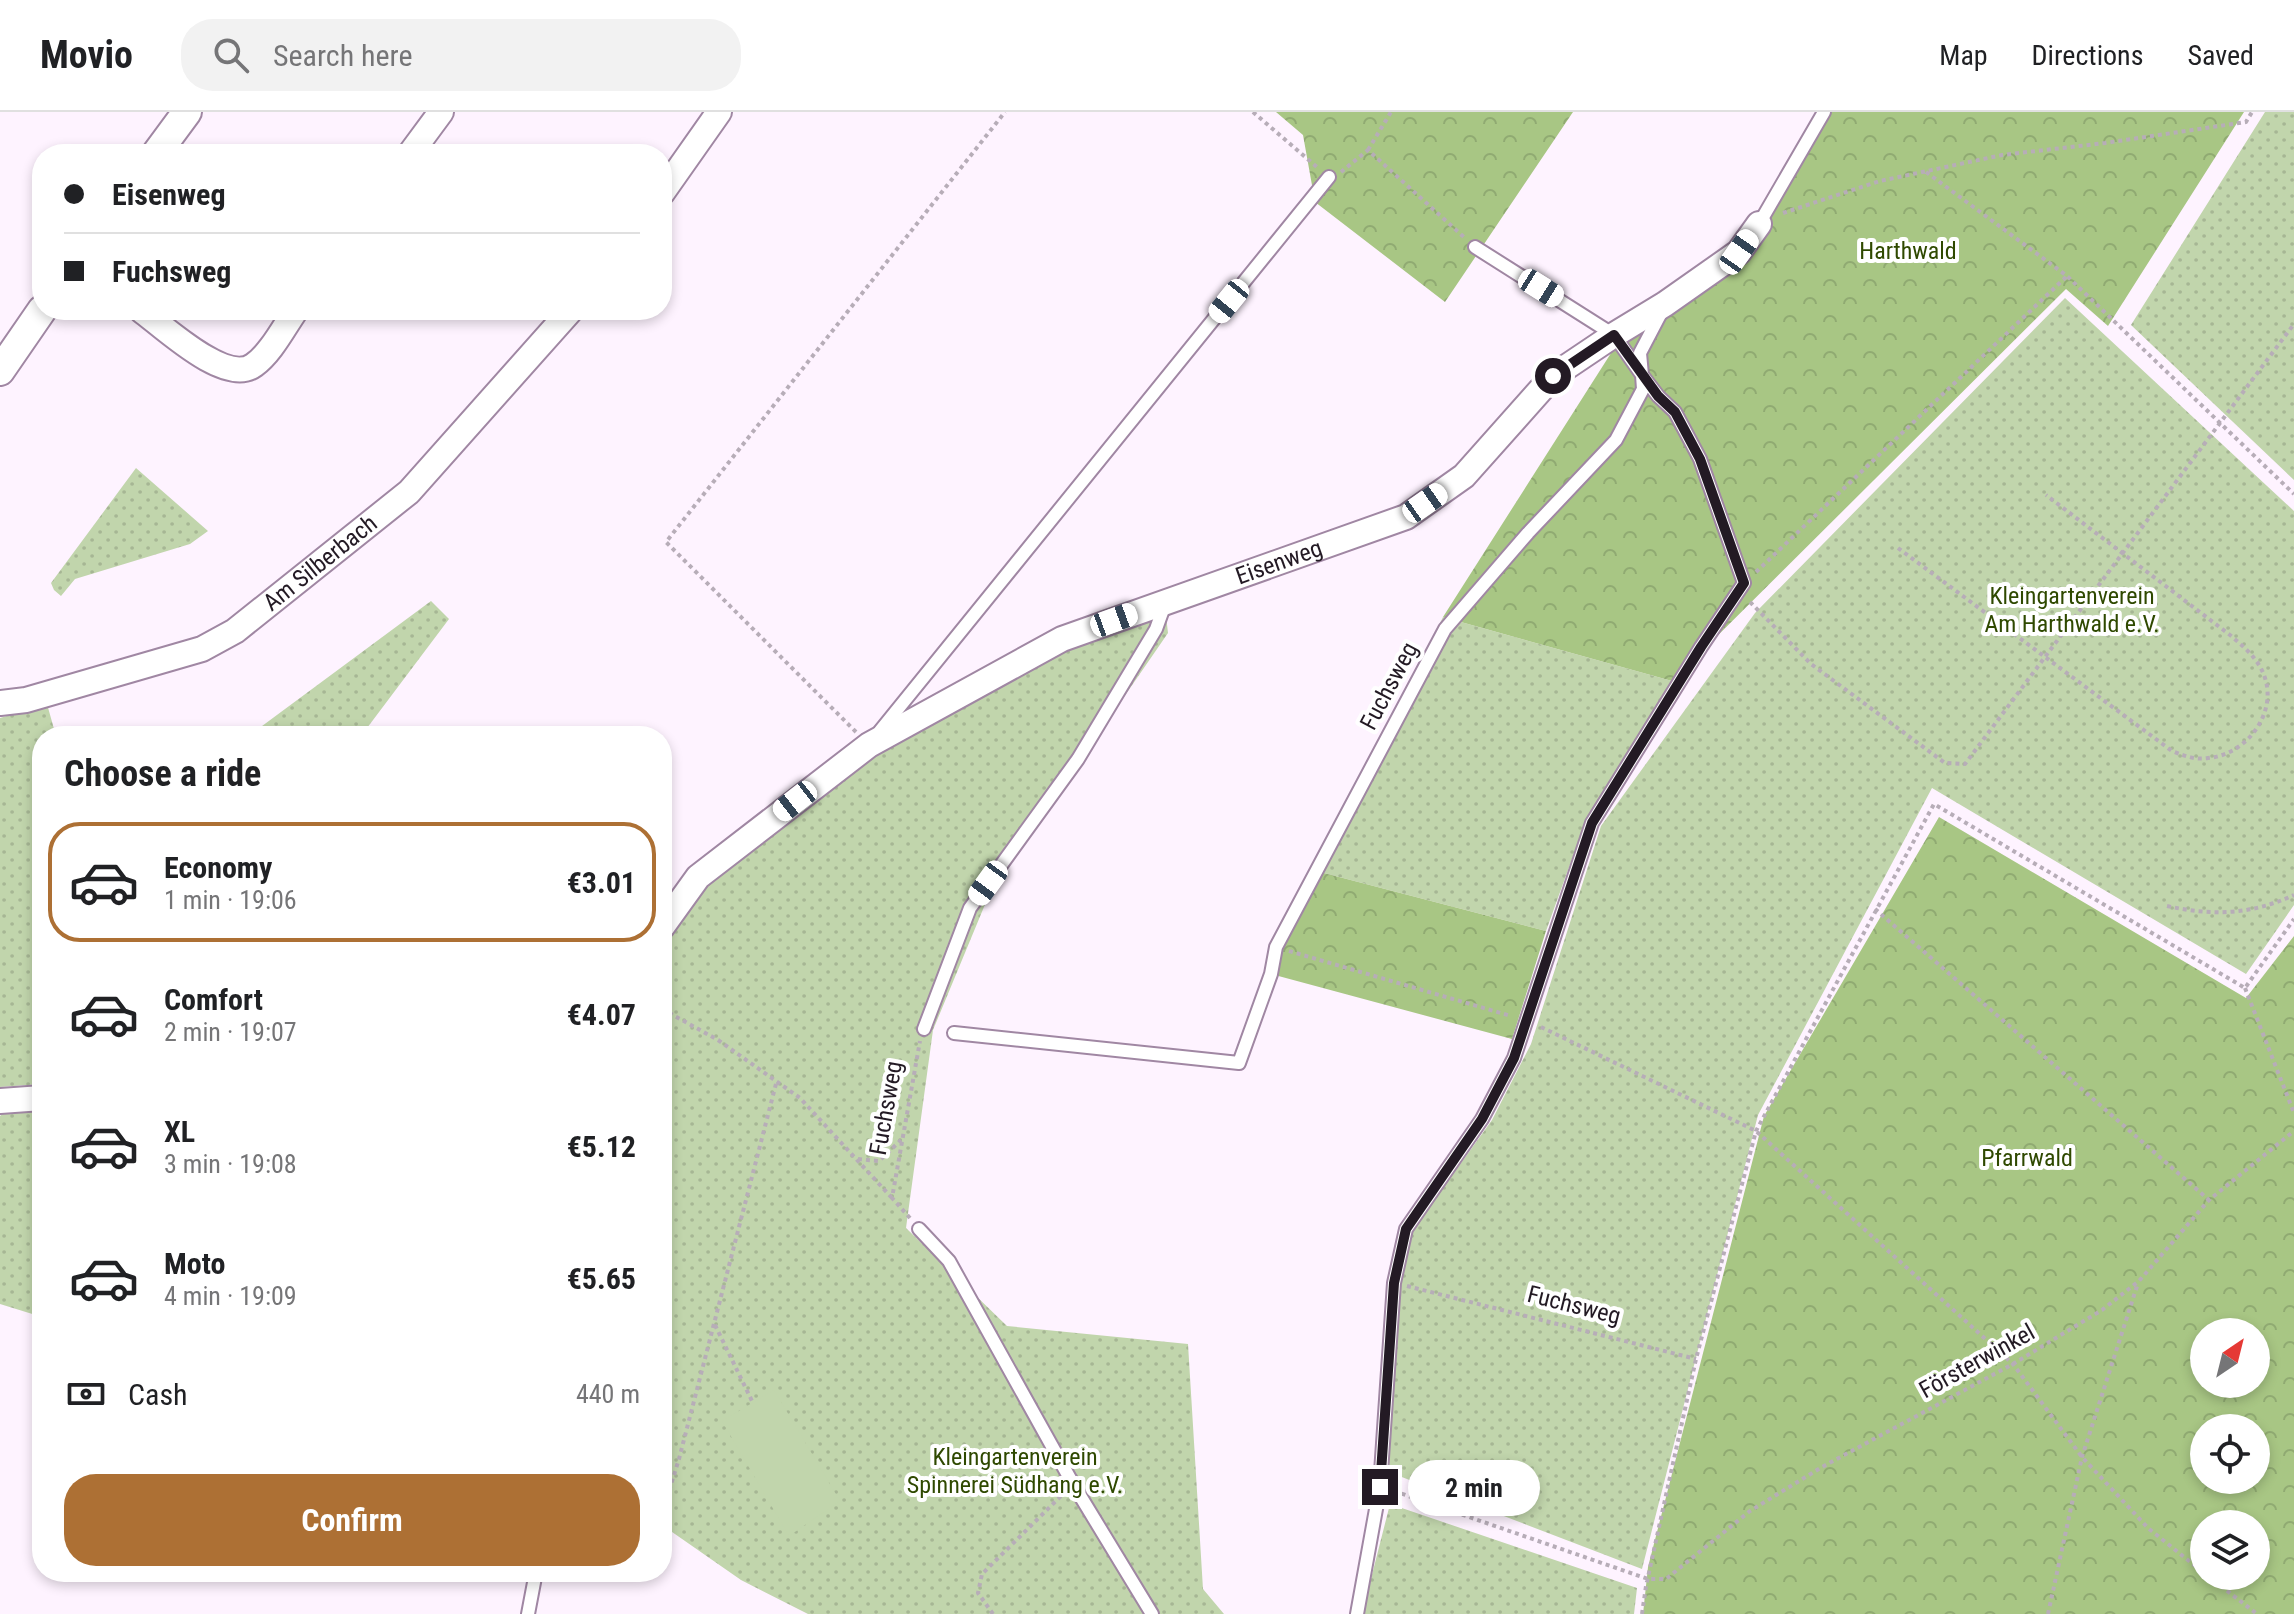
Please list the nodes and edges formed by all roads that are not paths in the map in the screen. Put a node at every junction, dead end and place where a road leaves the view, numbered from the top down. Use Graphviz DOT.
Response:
graph roads {
  1 [pos="187,112"];
  2 [pos="441,112"];
  3 [pos="719,112"];
  4 [pos="1824,112"];
  5 [pos="163,144"];
  6 [pos="417,144"];
  7 [pos="1329,177"];
  8 [pos="672,179"];
  9 [pos="1759,224"];
  10 [pos="1475,247"];
  11 [pos="1665,304"];
  12 [pos="35,320"];
  13 [pos="155,320"];
  14 [pos="288,320"];
  15 [pos="562,320"];
  16 [pos="1614,335"];
  17 [pos="0,371"];
  18 [pos="1642,375"];
  19 [pos="1166,601"];
  20 [pos="0,703"];
  21 [pos="869,745"];
  22 [pos="672,913"];
  23 [pos="924,1029"];
  24 [pos="954,1033"];
  25 [pos="32,1099"];
  26 [pos="0,1101"];
  27 [pos="919,1229"];
  28 [pos="534,1582"];
  29 [pos="528,1614"];
  30 [pos="1152,1614"];
  31 [pos="1357,1614"];
  1 -- 5 [label="street"];
  2 -- 6 [label="street"];
  3 -- 8 [label="street"];
  4 -- 9 [label="lane, Eisenweg"];
  7 -- 21 [label="lane"];
  9 -- 11 [label="street, Eisenweg"];
  10 -- 16 [label="lane"];
  11 -- 16 [label="street, Eisenweg"];
  11 -- 18 [label="lane"];
  12 -- 17 [label="street"];
  13 -- 14 [label="street"];
  15 -- 20 [label="street, Am Silberbach"];
  16 -- 18 [label="lane"];
  16 -- 19 [label="street, Eisenweg"];
  18 -- 24 [label="lane, Fuchsweg"];
  18 -- 31 [label="lane"];
  19 -- 21 [label="street, Eisenweg"];
  19 -- 23 [label="lane"];
  21 -- 22 [label="street, Eisenweg"];
  25 -- 26 [label="street"];
  27 -- 30 [label="lane"];
  28 -- 29 [label="lane"];
}
